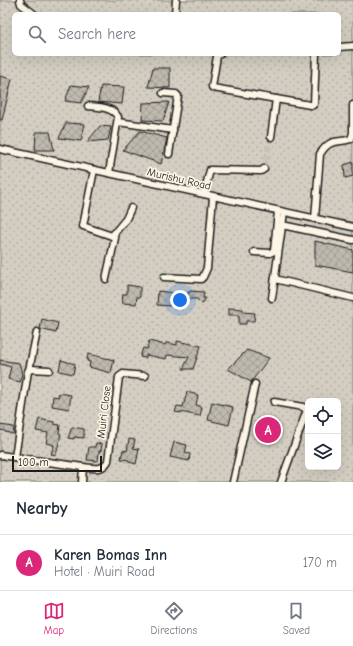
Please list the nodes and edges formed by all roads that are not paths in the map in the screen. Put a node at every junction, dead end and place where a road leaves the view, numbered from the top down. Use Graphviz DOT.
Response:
graph roads {
  1 [pos="20,0"];
  2 [pos="176,0"];
  3 [pos="31,12"];
  4 [pos="175,12"];
  5 [pos="353,46"];
  6 [pos="341,47"];
  7 [pos="217,56"];
  8 [pos="316,56"];
  9 [pos="163,93"];
  10 [pos="276,99"];
  11 [pos="353,105"];
  12 [pos="88,106"];
  13 [pos="118,122"];
  14 [pos="173,130"];
  15 [pos="271,137"];
  16 [pos="0,149"];
  17 [pos="169,154"];
  18 [pos="264,169"];
  19 [pos="94,170"];
  20 [pos="109,173"];
  21 [pos="204,194"];
  22 [pos="213,197"];
  23 [pos="132,208"];
  24 [pos="281,212"];
  25 [pos="315,219"];
  26 [pos="282,225"];
  27 [pos="353,227"];
  28 [pos="112,236"];
  29 [pos="353,240"];
  30 [pos="254,252"];
  31 [pos="164,276"];
  32 [pos="106,279"];
  33 [pos="275,279"];
  34 [pos="272,298"];
  35 [pos="353,298"];
  36 [pos="37,332"];
  37 [pos="29,370"];
  38 [pos="49,370"];
  39 [pos="145,376"];
  40 [pos="255,384"];
  41 [pos="274,402"];
  42 [pos="0,455"];
  43 [pos="15,457"];
  44 [pos="0,458"];
  45 [pos="83,467"];
  46 [pos="82,482"];
  47 [pos="233,482"];
  48 [pos="281,482"];
  1 -- 3 [label="street"];
  2 -- 4 [label="street"];
  5 -- 6 [label="street"];
  7 -- 10 [label="street"];
  8 -- 10 [label="street"];
  9 -- 14 [label="street"];
  10 -- 15 [label="street"];
  11 -- 25 [label="street"];
  12 -- 13 [label="street"];
  13 -- 14 [label="street"];
  13 -- 20 [label="street"];
  14 -- 17 [label="street"];
  16 -- 19 [label="street, Murishu Road"];
  18 -- 21 [label="street"];
  19 -- 20 [label="street, Murishu Road"];
  19 -- 28 [label="street"];
  20 -- 21 [label="street, Murishu Road"];
  21 -- 22 [label="street, Murishu Road"];
  22 -- 24 [label="street, Murishu Road"];
  22 -- 31 [label="street"];
  23 -- 28 [label="street"];
  24 -- 25 [label="street, Murishu Road"];
  24 -- 26 [label="street"];
  24 -- 30 [label="street"];
  25 -- 27 [label="street, Murishu Road"];
  26 -- 29 [label="street"];
  26 -- 33 [label="street"];
  28 -- 32 [label="street"];
  33 -- 34 [label="street"];
  33 -- 35 [label="street"];
  36 -- 37 [label="street"];
  37 -- 38 [label="street"];
  37 -- 43 [label="street"];
  39 -- 45 [label="street, Muiri Close"];
  40 -- 47 [label="street"];
  41 -- 48 [label="street"];
  42 -- 43 [label="street, Muiri Close"];
  42 -- 44 [label="street, Muiri Close"];
  43 -- 45 [label="street, Muiri Close"];
  45 -- 46 [label="street"];
}
